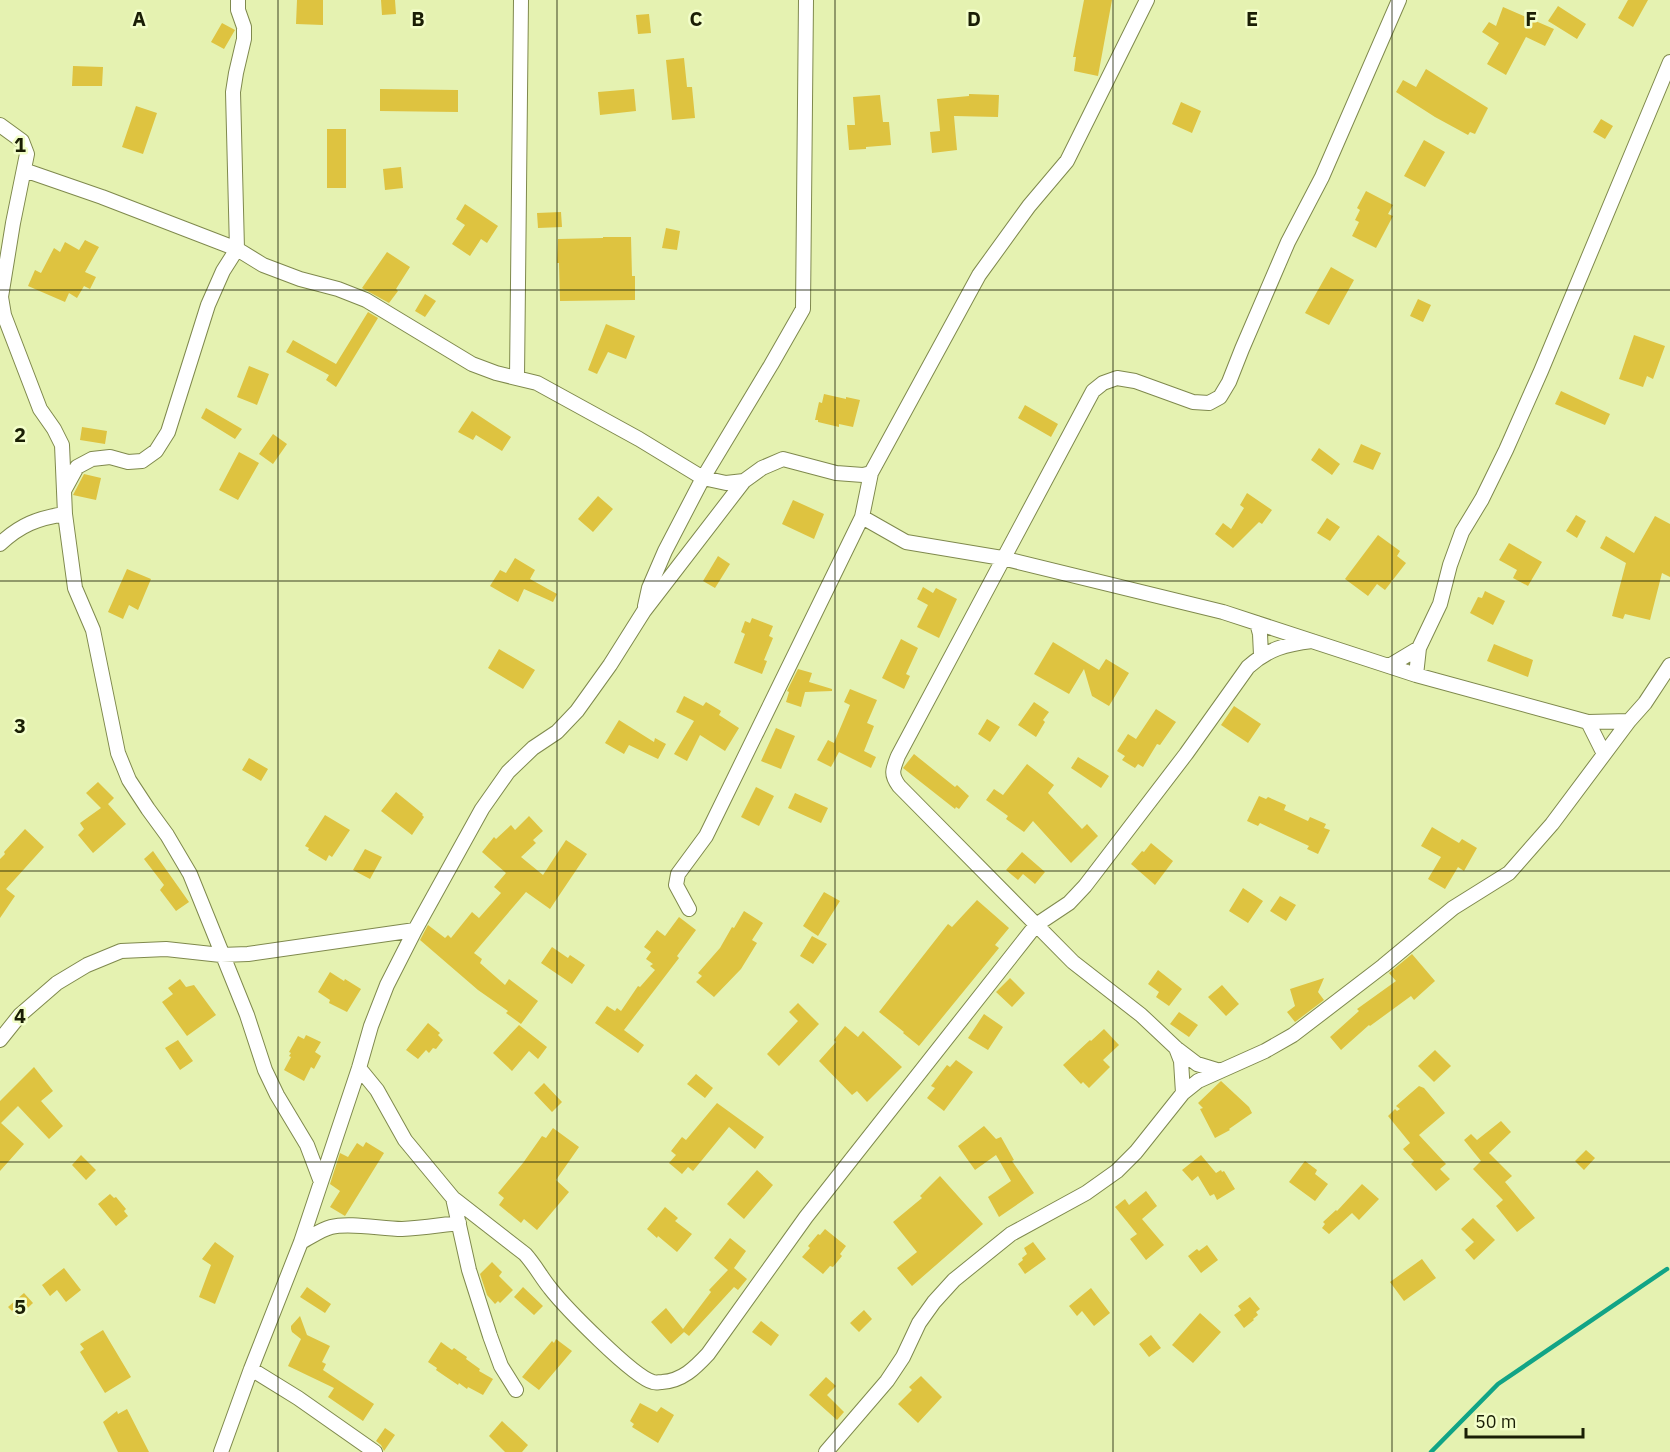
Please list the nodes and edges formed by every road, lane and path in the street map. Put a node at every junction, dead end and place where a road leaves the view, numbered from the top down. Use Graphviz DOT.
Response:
graph roads {
  1 [pos="237,0"];
  2 [pos="521,0"];
  3 [pos="806,0"];
  4 [pos="1147,0"];
  5 [pos="1399,0"];
  6 [pos="1670,62"];
  7 [pos="0,125"];
  8 [pos="24,170"];
  9 [pos="237,249"];
  10 [pos="517,378"];
  11 [pos="872,473"];
  12 [pos="703,478"];
  13 [pos="744,481"];
  14 [pos="64,490"];
  15 [pos="65,514"];
  16 [pos="862,517"];
  17 [pos="0,544"];
  18 [pos="978,553"];
  19 [pos="1002,558"];
  20 [pos="989,583"];
  21 [pos="644,611"];
  22 [pos="1257,623"];
  23 [pos="1312,641"];
  24 [pos="1419,648"];
  25 [pos="1261,656"];
  26 [pos="1670,665"];
  27 [pos="1389,666"];
  28 [pos="1416,675"];
  29 [pos="1629,720"];
  30 [pos="1588,723"];
  31 [pos="1604,753"];
  32 [pos="689,909"];
  33 [pos="1036,925"];
  34 [pos="415,930"];
  35 [pos="221,955"];
  36 [pos="0,1040"];
  37 [pos="1176,1048"];
  38 [pos="359,1068"];
  39 [pos="1220,1071"];
  40 [pos="1183,1093"];
  41 [pos="321,1182"];
  42 [pos="453,1198"];
  43 [pos="459,1223"];
  44 [pos="301,1242"];
  45 [pos="251,1369"];
  46 [pos="516,1390"];
  47 [pos="221,1452"];
  48 [pos="375,1452"];
  49 [pos="826,1452"];
  1 -- 9 [label="street"];
  2 -- 10 [label="street"];
  3 -- 12 [label="street"];
  4 -- 11 [label="street"];
  5 -- 19 [label="street"];
  6 -- 24 [label="street"];
  7 -- 8 [label="street"];
  8 -- 9 [label="street"];
  8 -- 14 [label="street"];
  9 -- 10 [label="street"];
  9 -- 14 [label="street"];
  10 -- 12 [label="street"];
  11 -- 13 [label="street"];
  11 -- 16 [label="street"];
  12 -- 13 [label="street"];
  12 -- 21 [label="street"];
  13 -- 21 [label="street"];
  14 -- 15 [label="street"];
  15 -- 17 [label="street"];
  15 -- 35 [label="street"];
  16 -- 18 [label="street"];
  16 -- 32 [label="street"];
  18 -- 19 [label="street"];
  18 -- 20 [label="street"];
  19 -- 20 [label="street"];
  19 -- 22 [label="street"];
  20 -- 33 [label="street"];
  21 -- 34 [label="street"];
  22 -- 23 [label="street"];
  22 -- 25 [label="street"];
  23 -- 25 [label="street"];
  23 -- 27 [label="street"];
  24 -- 27 [label="street"];
  24 -- 28 [label="street"];
  25 -- 33 [label="street"];
  26 -- 29 [label="street"];
  27 -- 28 [label="street"];
  28 -- 30 [label="street"];
  29 -- 30 [label="street"];
  29 -- 31 [label="street"];
  30 -- 31 [label="street"];
  31 -- 39 [label="street"];
  33 -- 37 [label="street"];
  33 -- 42 [label="street"];
  34 -- 35 [label="street"];
  34 -- 38 [label="street"];
  35 -- 36 [label="street"];
  35 -- 41 [label="street"];
  37 -- 39 [label="street"];
  37 -- 40 [label="street"];
  38 -- 41 [label="street"];
  38 -- 42 [label="street"];
  39 -- 40 [label="street"];
  40 -- 49 [label="street"];
  41 -- 44 [label="street"];
  42 -- 43 [label="street"];
  43 -- 44 [label="street"];
  43 -- 46 [label="street"];
  44 -- 45 [label="street"];
  45 -- 47 [label="street"];
  45 -- 48 [label="street"];
}
